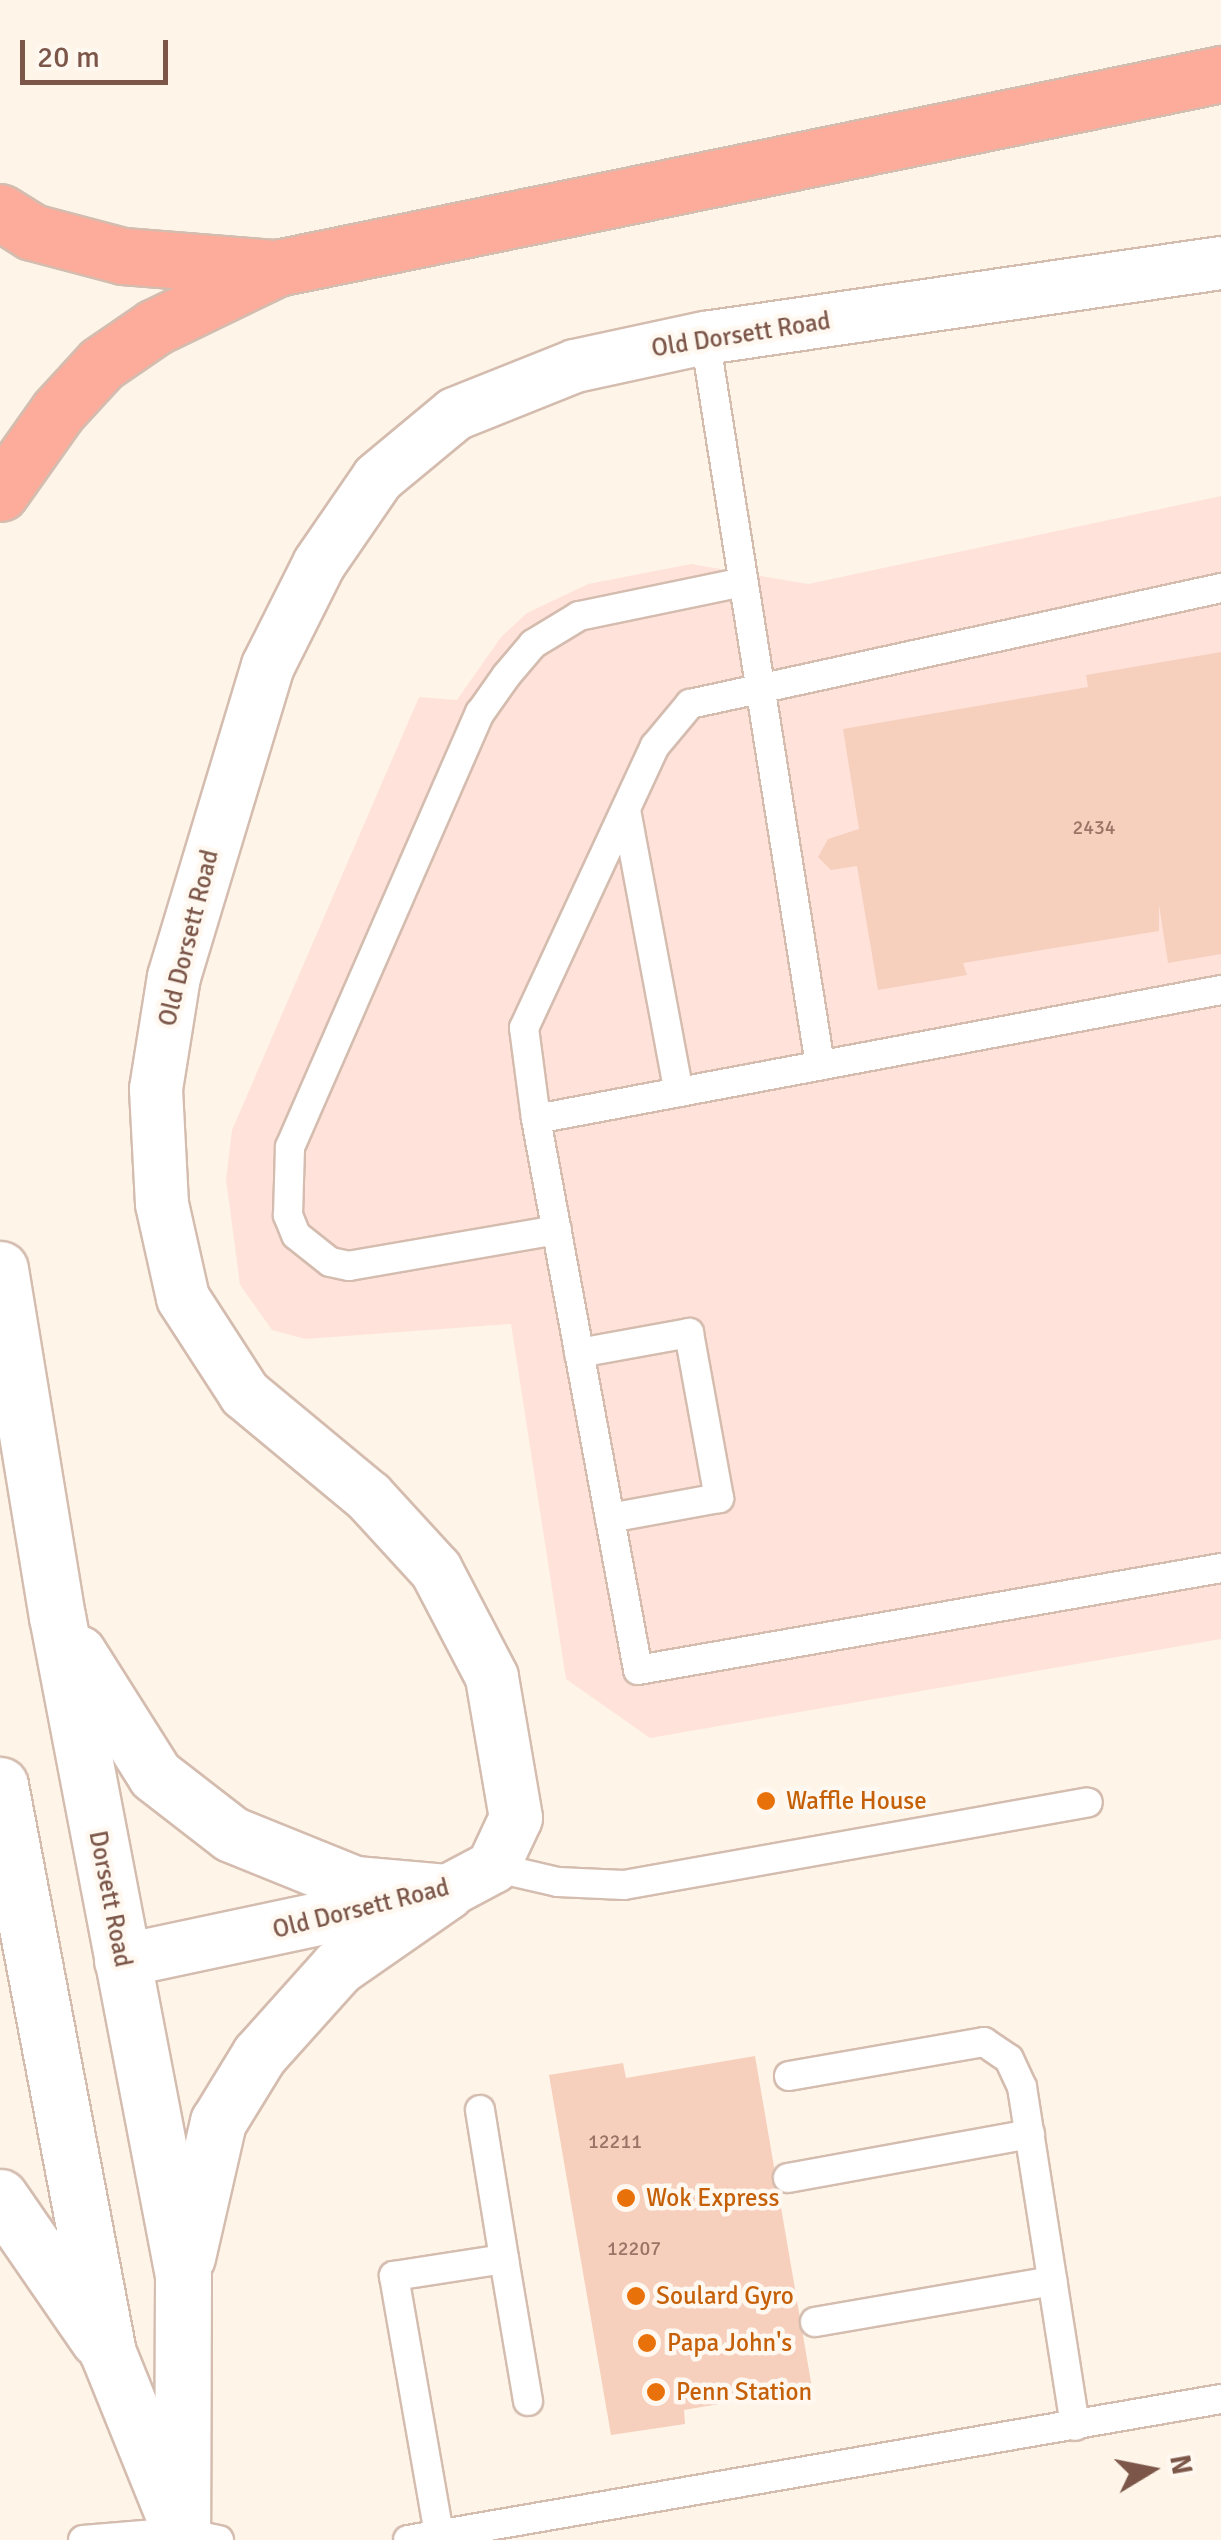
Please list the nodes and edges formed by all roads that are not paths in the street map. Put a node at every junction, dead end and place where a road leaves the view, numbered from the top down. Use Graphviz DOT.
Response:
graph roads {
  1 [pos="1221,74"];
  2 [pos="0,212"];
  3 [pos="1221,263"];
  4 [pos="277,268"];
  5 [pos="704,338"];
  6 [pos="0,493"];
  7 [pos="740,583"];
  8 [pos="1221,588"];
  9 [pos="756,690"];
  10 [pos="626,810"];
  11 [pos="1221,990"];
  12 [pos="820,1065"];
  13 [pos="679,1092"];
  14 [pos="536,1118"];
  15 [pos="557,1230"];
  16 [pos="0,1269"];
  17 [pos="579,1353"];
  18 [pos="610,1518"];
  19 [pos="1221,1568"];
  20 [pos="57,1616"];
  21 [pos="0,1784"];
  22 [pos="1088,1802"];
  23 [pos="494,1867"];
  24 [pos="446,1892"];
  25 [pos="121,1960"];
  26 [pos="19,1979"];
  27 [pos="790,2076"];
  28 [pos="480,2110"];
  29 [pos="1030,2134"];
  30 [pos="788,2178"];
  31 [pos="0,2197"];
  32 [pos="504,2259"];
  33 [pos="182,2274"];
  34 [pos="1052,2281"];
  35 [pos="815,2322"];
  36 [pos="108,2353"];
  37 [pos="1221,2399"];
  38 [pos="528,2401"];
  39 [pos="1075,2426"];
  40 [pos="439,2534"];
  41 [pos="194,2537"];
  42 [pos="83,2540"];
  43 [pos="408,2540"];
  1 -- 4 [label="highway"];
  2 -- 4 [label="highway"];
  3 -- 5 [label="street, Old Dorsett Road"];
  4 -- 6 [label="highway"];
  5 -- 7 [label="lane"];
  5 -- 23 [label="street, Old Dorsett Road"];
  7 -- 9 [label="lane"];
  7 -- 15 [label="lane"];
  8 -- 9 [label="lane"];
  9 -- 10 [label="lane"];
  9 -- 12 [label="lane"];
  10 -- 13 [label="lane"];
  10 -- 14 [label="lane"];
  11 -- 12 [label="lane"];
  12 -- 13 [label="lane"];
  13 -- 14 [label="lane"];
  14 -- 15 [label="lane"];
  15 -- 17 [label="lane"];
  16 -- 20 [label="main road, Dorsett Road"];
  17 -- 18 [label="lane"];
  17 -- 18 [label="lane"];
  18 -- 19 [label="lane"];
  20 -- 24 [label="main road"];
  20 -- 25 [label="main road, Dorsett Road"];
  21 -- 26 [label="main road"];
  22 -- 23 [label="lane"];
  23 -- 24 [label="street, Old Dorsett Road"];
  24 -- 25 [label="street, Old Dorsett Road"];
  24 -- 33 [label="main road"];
  25 -- 26 [label="main road"];
  25 -- 33 [label="main road, Dorsett Road"];
  26 -- 36 [label="main road"];
  27 -- 29 [label="lane"];
  28 -- 32 [label="lane"];
  29 -- 30 [label="lane"];
  29 -- 34 [label="lane"];
  31 -- 36 [label="main road"];
  32 -- 38 [label="lane"];
  32 -- 40 [label="lane"];
  33 -- 41 [label="main road, Dorsett Road"];
  34 -- 35 [label="lane"];
  34 -- 39 [label="lane"];
  36 -- 41 [label="main road"];
  37 -- 39 [label="lane"];
  39 -- 40 [label="lane"];
  40 -- 43 [label="lane"];
  41 -- 42 [label="lane"];
}
